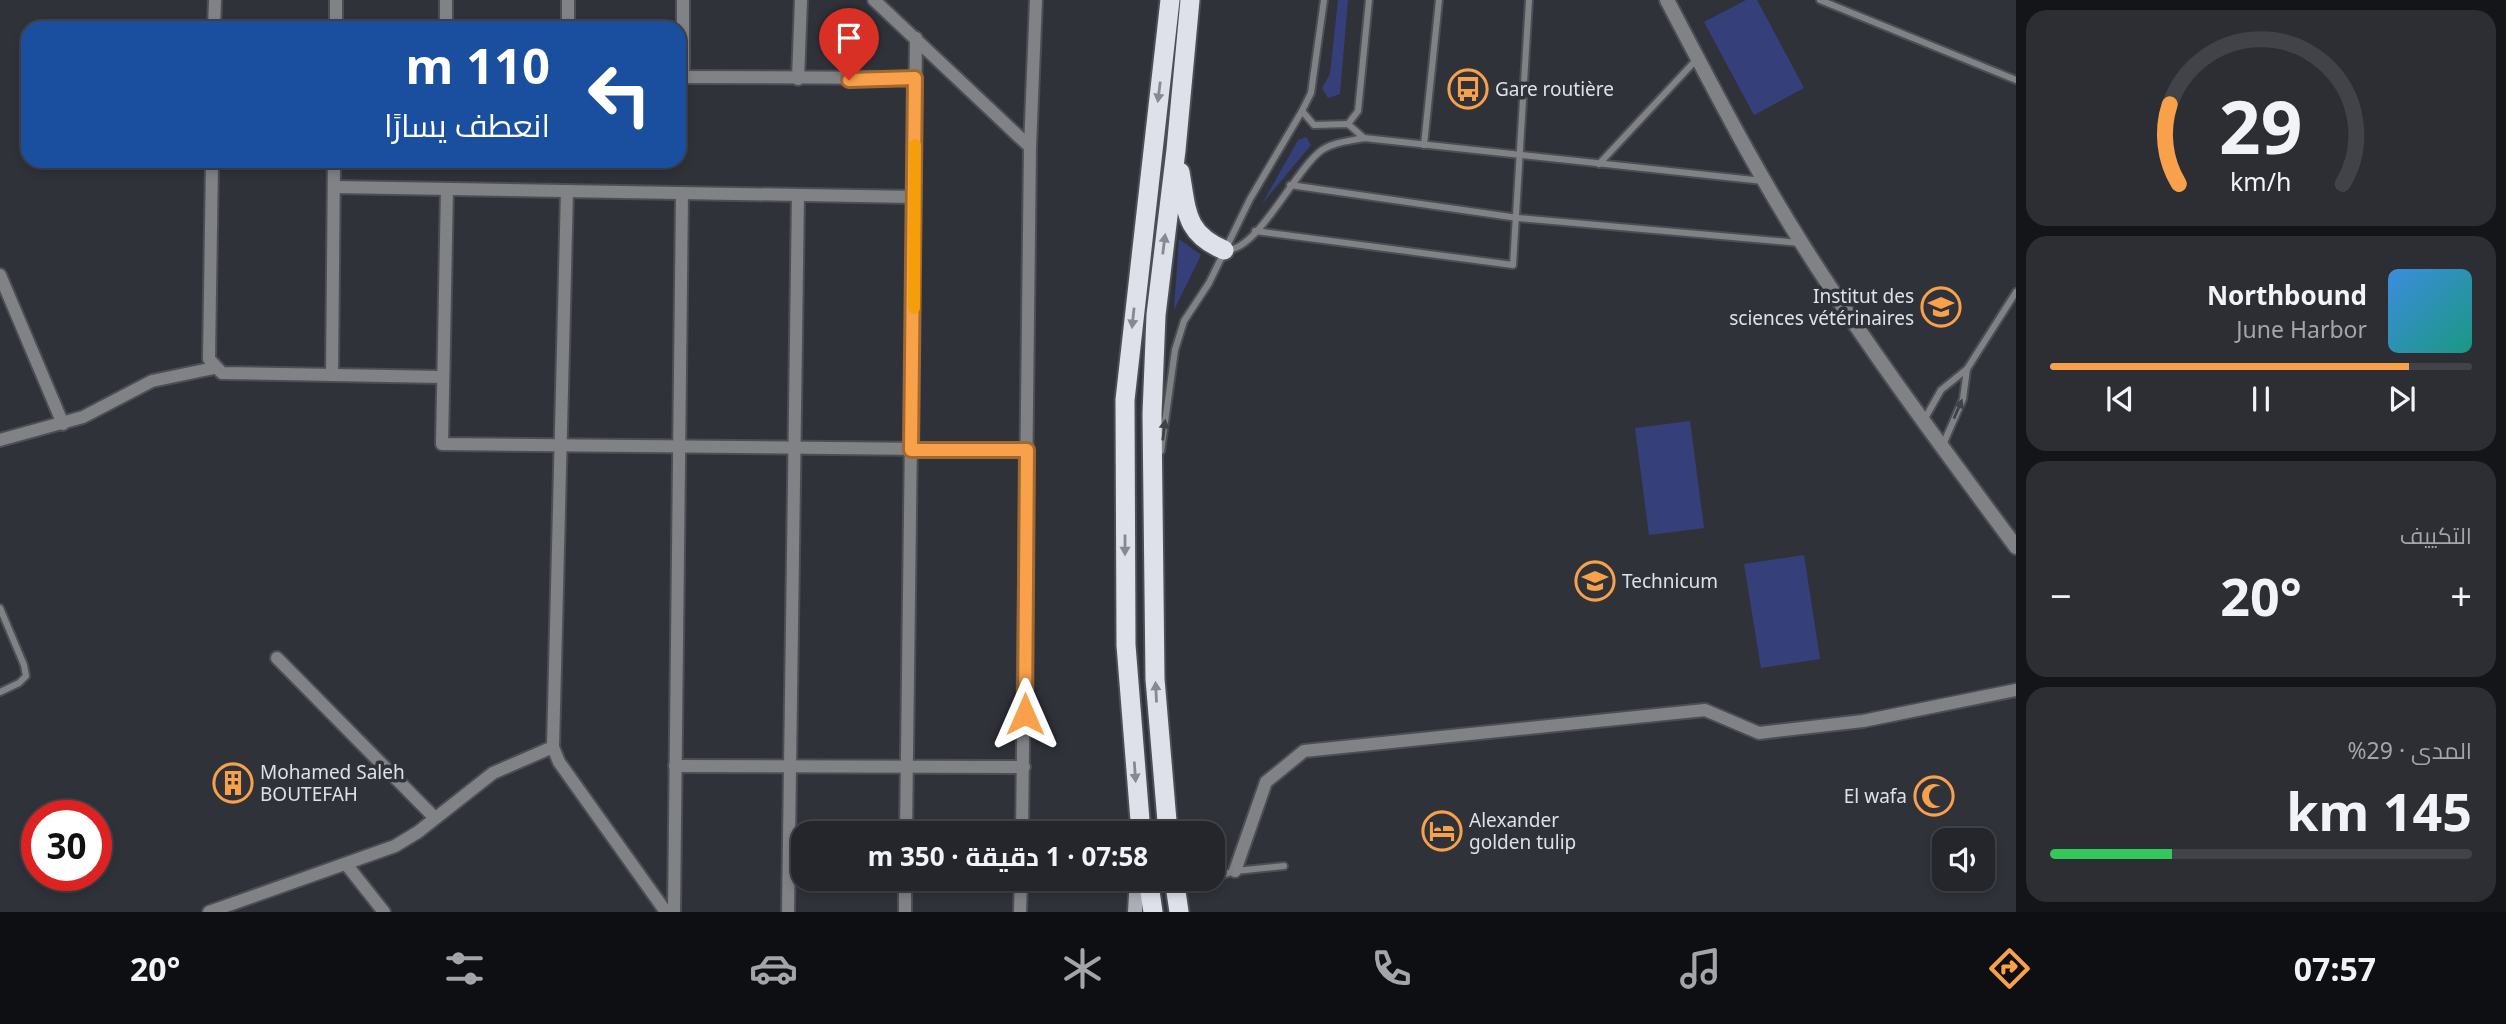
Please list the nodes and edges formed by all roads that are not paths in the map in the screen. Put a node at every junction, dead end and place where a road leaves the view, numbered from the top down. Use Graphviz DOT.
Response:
graph roads {
  1 [pos="215,0"];
  2 [pos="336,0"];
  3 [pos="446,0"];
  4 [pos="568,0"];
  5 [pos="683,0"];
  6 [pos="801,0"];
  7 [pos="874,0"];
  8 [pos="1036,0"];
  9 [pos="1158,0"];
  10 [pos="1170,0"];
  11 [pos="1324,0"];
  12 [pos="1369,0"];
  13 [pos="1439,0"];
  14 [pos="1529,0"];
  15 [pos="1667,0"];
  16 [pos="1819,0"];
  17 [pos="1191,4"];
  18 [pos="214,21"];
  19 [pos="335,21"];
  20 [pos="446,21"];
  21 [pos="568,21"];
  22 [pos="682,21"];
  23 [pos="916,38"];
  24 [pos="1164,56"];
  25 [pos="1698,58"];
  26 [pos="686,77"];
  27 [pos="915,78"];
  28 [pos="798,79"];
  29 [pos="2016,80"];
  30 [pos="1302,111"];
  31 [pos="1348,124"];
  32 [pos="1364,138"];
  33 [pos="1424,145"];
  34 [pos="1030,147"];
  35 [pos="1176,150"];
  36 [pos="1517,153"];
  37 [pos="1599,164"];
  38 [pos="212,168"];
  39 [pos="334,168"];
  40 [pos="1764,181"];
  41 [pos="1290,185"];
  42 [pos="334,187"];
  43 [pos="447,189"];
  44 [pos="567,191"];
  45 [pos="682,193"];
  46 [pos="798,195"];
  47 [pos="915,197"];
  48 [pos="1518,218"];
  49 [pos="1255,231"];
  50 [pos="1802,243"];
  51 [pos="1224,250"];
  52 [pos="0,275"];
  53 [pos="2016,292"];
  54 [pos="214,368"];
  55 [pos="1967,369"];
  56 [pos="332,375"];
  57 [pos="442,377"];
  58 [pos="1923,421"];
  59 [pos="63,424"];
  60 [pos="0,440"];
  61 [pos="560,445"];
  62 [pos="678,447"];
  63 [pos="1942,447"];
  64 [pos="793,448"];
  65 [pos="911,450"];
  66 [pos="1027,450"];
  67 [pos="1153,523"];
  68 [pos="2016,547"];
  69 [pos="0,608"];
  70 [pos="277,658"];
  71 [pos="2016,690"];
  72 [pos="0,692"];
  73 [pos="553,747"];
  74 [pos="675,766"];
  75 [pos="790,766"];
  76 [pos="906,767"];
  77 [pos="1024,767"];
  78 [pos="435,818"];
  79 [pos="906,821"];
  80 [pos="1022,821"];
  81 [pos="1139,821"];
  82 [pos="1167,821"];
  83 [pos="346,864"];
  84 [pos="1284,866"];
  85 [pos="1234,872"];
  86 [pos="1225,874"];
  87 [pos="905,891"];
  88 [pos="1021,891"];
  89 [pos="1136,891"];
  90 [pos="1150,891"];
  91 [pos="1176,891"];
  92 [pos="209,912"];
  93 [pos="384,912"];
  94 [pos="666,912"];
  95 [pos="674,912"];
  96 [pos="788,912"];
  97 [pos="905,912"];
  98 [pos="1020,912"];
  99 [pos="1135,912"];
  100 [pos="1153,912"];
  101 [pos="1179,912"];
  1 -- 18 [label="street"];
  2 -- 19 [label="street"];
  3 -- 20 [label="street"];
  4 -- 21 [label="street"];
  5 -- 22 [label="street"];
  6 -- 28 [label="street"];
  7 -- 23 [label="street"];
  8 -- 34 [label="street"];
  9 -- 24 [label="highway"];
  10 -- 24 [label="highway"];
  11 -- 30 [label="lane"];
  12 -- 31 [label="lane"];
  13 -- 33 [label="lane"];
  14 -- 36 [label="lane"];
  15 -- 25 [label="street"];
  16 -- 29 [label="lane"];
  17 -- 35 [label="highway"];
  23 -- 27 [label="street"];
  23 -- 34 [label="street"];
  24 -- 81 [label="highway, one-way"];
  25 -- 37 [label="lane"];
  25 -- 40 [label="street"];
  26 -- 28 [label="street"];
  27 -- 28 [label="street"];
  27 -- 47 [label="street"];
  30 -- 31 [label="lane"];
  30 -- 51 [label="lane"];
  31 -- 32 [label="lane"];
  32 -- 33 [label="lane"];
  32 -- 41 [label="lane"];
  33 -- 36 [label="lane"];
  34 -- 66 [label="street"];
  35 -- 51 [label="highway"];
  67 -- 35 [label="highway, one-way"];
  36 -- 37 [label="lane"];
  36 -- 48 [label="lane"];
  37 -- 40 [label="lane"];
  38 -- 54 [label="street"];
  39 -- 42 [label="street"];
  40 -- 50 [label="street"];
  41 -- 48 [label="lane"];
  41 -- 49 [label="lane"];
  42 -- 43 [label="street"];
  42 -- 56 [label="street"];
  43 -- 44 [label="street"];
  43 -- 57 [label="street"];
  44 -- 45 [label="street"];
  44 -- 61 [label="street"];
  45 -- 46 [label="street"];
  45 -- 62 [label="street"];
  46 -- 47 [label="street"];
  46 -- 64 [label="street"];
  47 -- 65 [label="street"];
  48 -- 49 [label="lane"];
  48 -- 50 [label="lane"];
  49 -- 51 [label="lane"];
  50 -- 58 [label="street"];
  67 -- 51 [label="lane, one-way"];
  52 -- 59 [label="street"];
  53 -- 55 [label="lane"];
  54 -- 56 [label="street"];
  54 -- 59 [label="street"];
  55 -- 58 [label="lane"];
  63 -- 55 [label="lane, one-way"];
  56 -- 57 [label="street"];
  57 -- 61 [label="street"];
  58 -- 63 [label="street"];
  59 -- 60 [label="street"];
  61 -- 62 [label="street"];
  61 -- 73 [label="street"];
  62 -- 64 [label="street"];
  62 -- 74 [label="street"];
  63 -- 68 [label="street"];
  64 -- 65 [label="street"];
  64 -- 75 [label="street"];
  65 -- 66 [label="street"];
  65 -- 76 [label="street"];
  66 -- 77 [label="street"];
  82 -- 67 [label="highway, one-way"];
  69 -- 72 [label="lane"];
  70 -- 78 [label="street"];
  71 -- 85 [label="street"];
  73 -- 78 [label="street"];
  73 -- 94 [label="street"];
  74 -- 75 [label="street"];
  74 -- 95 [label="street"];
  75 -- 76 [label="street"];
  75 -- 96 [label="street"];
  76 -- 77 [label="street"];
  76 -- 79 [label="street"];
  77 -- 80 [label="street"];
  78 -- 83 [label="street"];
  83 -- 92 [label="street"];
  83 -- 93 [label="street"];
  84 -- 85 [label="lane"];
  85 -- 86 [label="lane"];
  87 -- 97 [label="street"];
  88 -- 98 [label="street"];
  89 -- 99 [label="main road"];
  90 -- 100 [label="highway"];
  91 -- 101 [label="highway"];
}
